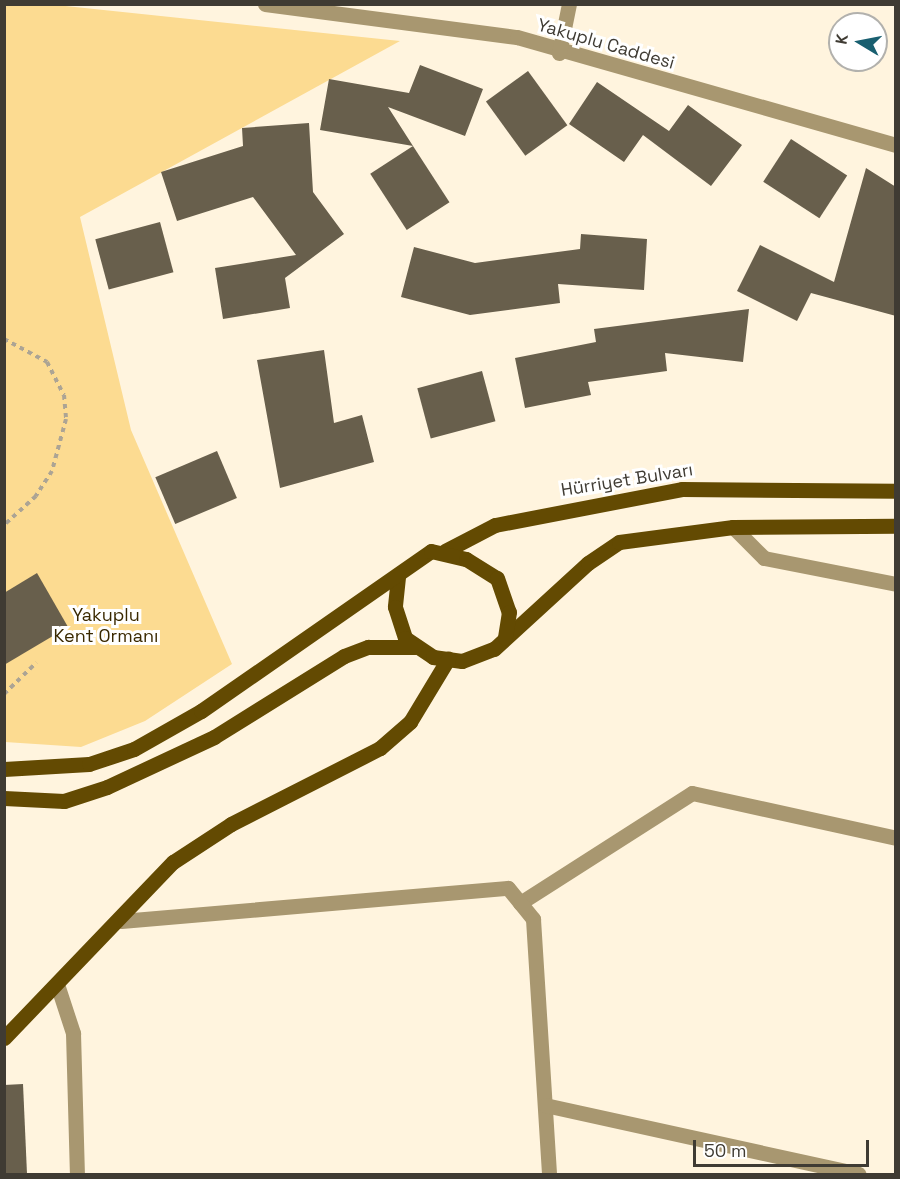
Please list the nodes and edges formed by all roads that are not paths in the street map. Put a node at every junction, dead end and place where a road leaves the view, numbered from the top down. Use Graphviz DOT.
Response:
graph roads {
  1 [pos="265,4"];
  2 [pos="569,4"];
  3 [pos="559,53"];
  4 [pos="896,145"];
  5 [pos="896,491"];
  6 [pos="896,525"];
  7 [pos="732,527"];
  8 [pos="445,550"];
  9 [pos="398,577"];
  10 [pos="896,584"];
  11 [pos="505,638"];
  12 [pos="415,646"];
  13 [pos="448,659"];
  14 [pos="4,769"];
  15 [pos="4,798"];
  16 [pos="896,838"];
  17 [pos="520,903"];
  18 [pos="121,921"];
  19 [pos="57,984"];
  20 [pos="4,1038"];
  21 [pos="545,1105"];
  22 [pos="77,1174"];
  23 [pos="549,1174"];
  24 [pos="859,1174"];
  1 -- 3 [label="street, Yakuplu Caddesi"];
  2 -- 3 [label="street"];
  3 -- 4 [label="street, Yakuplu Caddesi"];
  5 -- 8 [label="main road, Hürriyet Bulvarı"];
  6 -- 7 [label="main road"];
  7 -- 10 [label="street"];
  7 -- 11 [label="main road"];
  8 -- 9 [label="main road"];
  8 -- 11 [label="main road"];
  9 -- 12 [label="main road"];
  9 -- 14 [label="main road"];
  11 -- 13 [label="main road"];
  12 -- 13 [label="main road"];
  12 -- 15 [label="main road"];
  13 -- 18 [label="main road"];
  16 -- 17 [label="street"];
  17 -- 18 [label="street"];
  17 -- 21 [label="street"];
  18 -- 19 [label="main road"];
  19 -- 20 [label="main road"];
  19 -- 22 [label="street"];
  21 -- 23 [label="street"];
  21 -- 24 [label="street"];
}
